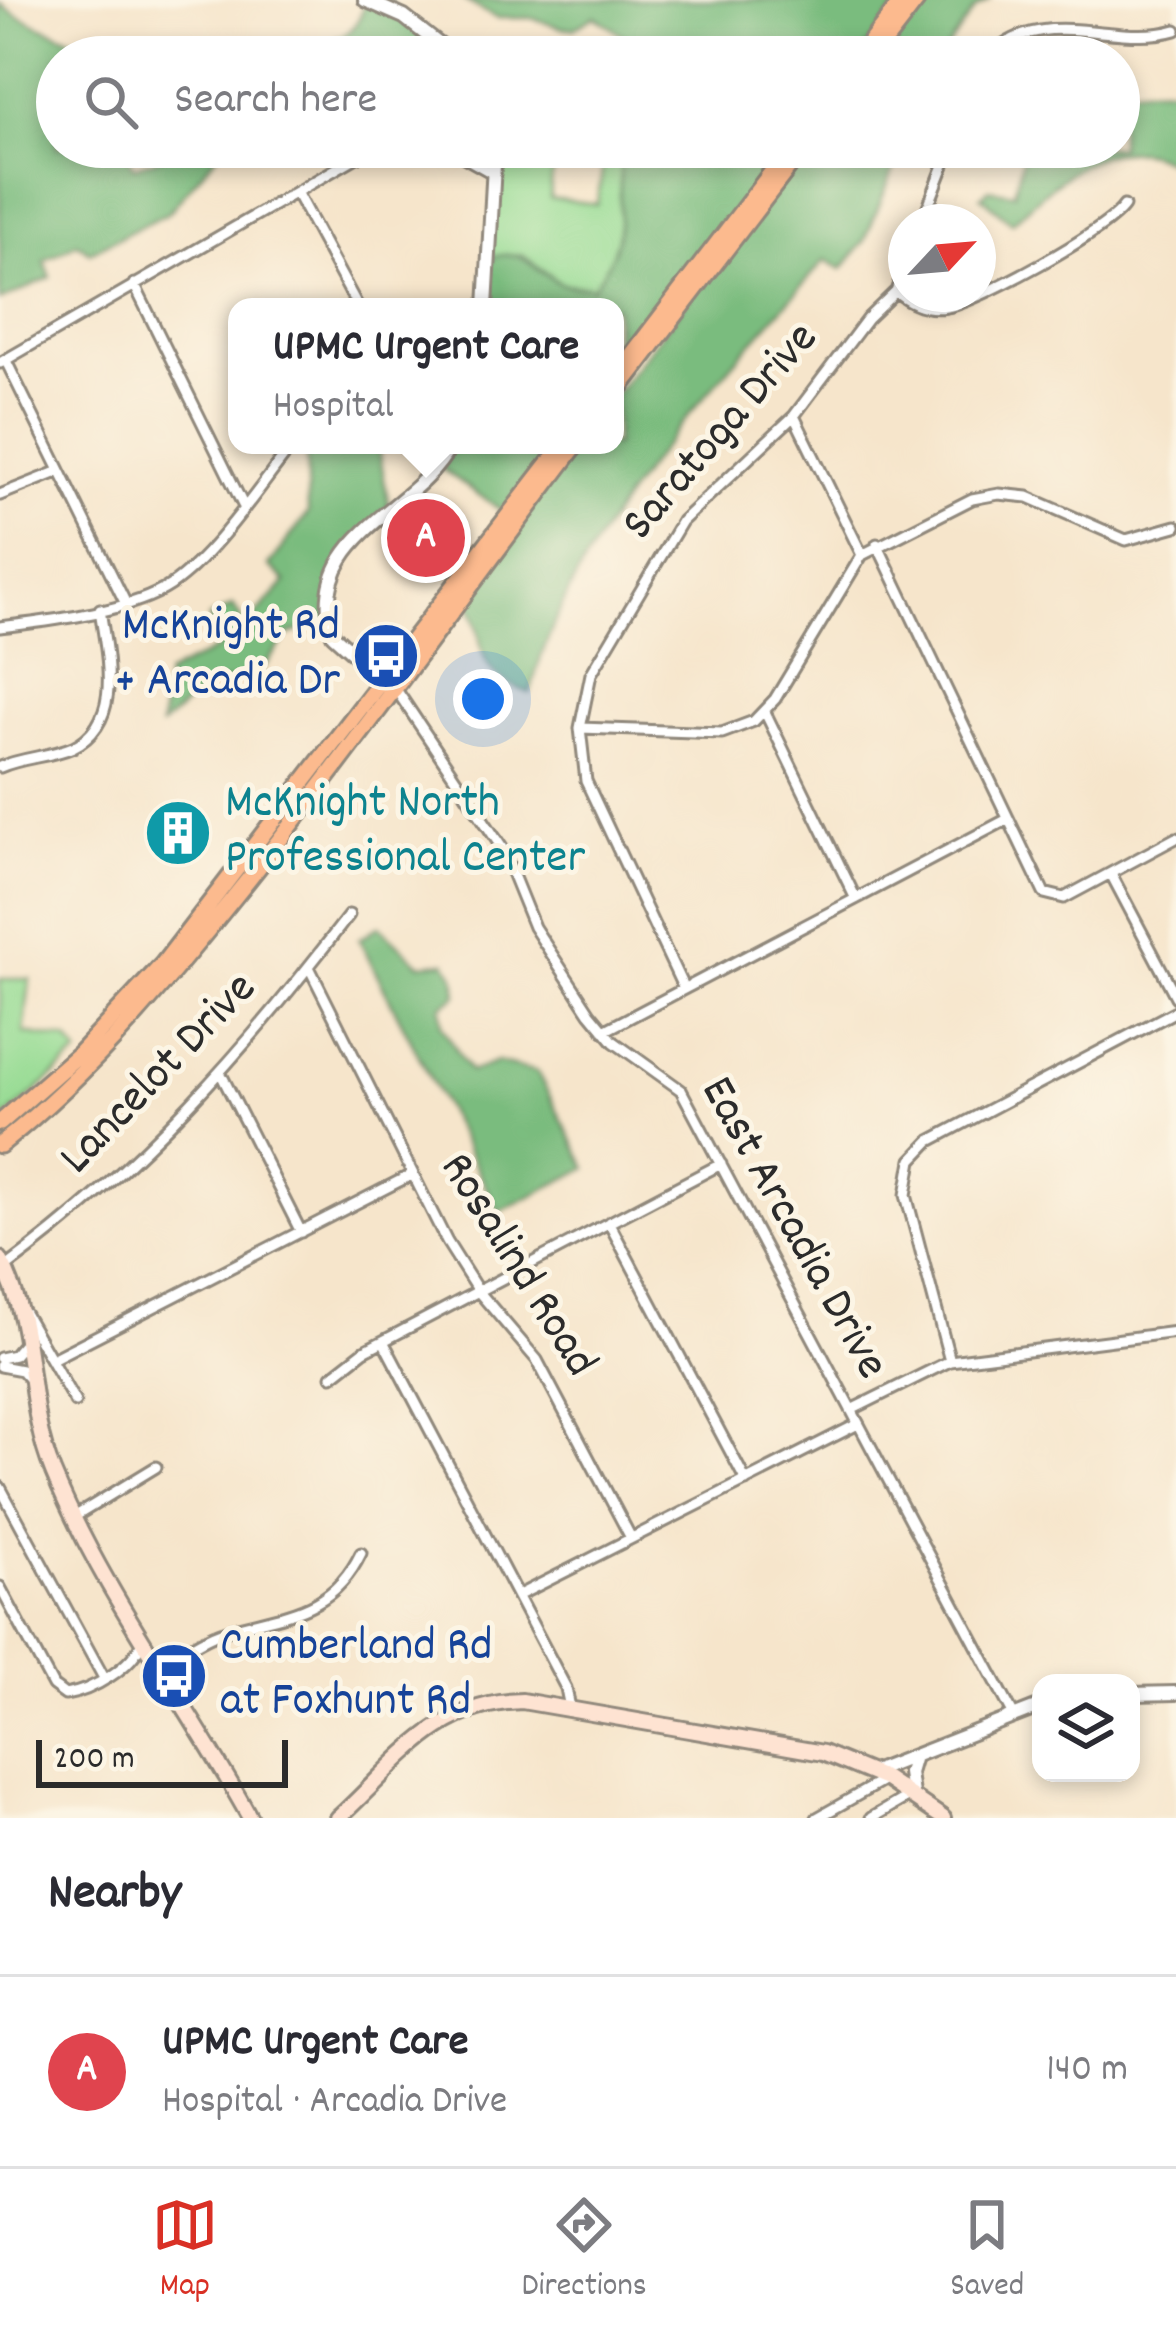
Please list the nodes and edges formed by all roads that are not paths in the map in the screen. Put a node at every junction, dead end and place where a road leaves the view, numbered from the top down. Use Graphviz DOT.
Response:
graph roads {
  1 [pos="364,0"];
  2 [pos="903,0"];
  3 [pos="916,0"];
  4 [pos="1176,30"];
  5 [pos="428,36"];
  6 [pos="876,36"];
  7 [pos="889,36"];
  8 [pos="1018,36"];
  9 [pos="338,168"];
  10 [pos="483,168"];
  11 [pos="494,168"];
  12 [pos="774,168"];
  13 [pos="788,168"];
  14 [pos="943,168"];
  15 [pos="494,174"];
  16 [pos="296,192"];
  17 [pos="929,204"];
  18 [pos="1124,206"];
  19 [pos="134,284"];
  20 [pos="996,284"];
  21 [pos="353,298"];
  22 [pos="487,298"];
  23 [pos="888,299"];
  24 [pos="3,363"];
  25 [pos="624,365"];
  26 [pos="624,382"];
  27 [pos="794,416"];
  28 [pos="286,454"];
  29 [pos="445,454"];
  30 [pos="556,454"];
  31 [pos="569,454"];
  32 [pos="60,471"];
  33 [pos="0,494"];
  34 [pos="243,505"];
  35 [pos="1176,526"];
  36 [pos="878,544"];
  37 [pos="862,555"];
  38 [pos="125,602"];
  39 [pos="100,609"];
  40 [pos="0,627"];
  41 [pos="388,680"];
  42 [pos="765,712"];
  43 [pos="580,728"];
  44 [pos="0,767"];
  45 [pos="1008,819"];
  46 [pos="1176,838"];
  47 [pos="1111,874"];
  48 [pos="856,898"];
  49 [pos="350,915"];
  50 [pos="309,967"];
  51 [pos="685,989"];
  52 [pos="1176,997"];
  53 [pos="1176,1011"];
  54 [pos="604,1031"];
  55 [pos="222,1076"];
  56 [pos="0,1123"];
  57 [pos="0,1145"];
  58 [pos="721,1164"];
  59 [pos="413,1174"];
  60 [pos="609,1223"];
  61 [pos="301,1232"];
  62 [pos="2,1263"];
  63 [pos="478,1291"];
  64 [pos="24,1313"];
  65 [pos="1176,1332"];
  66 [pos="29,1337"];
  67 [pos="383,1341"];
  68 [pos="52,1359"];
  69 [pos="950,1361"];
  70 [pos="0,1362"];
  71 [pos="332,1376"];
  72 [pos="33,1385"];
  73 [pos="75,1402"];
  74 [pos="851,1410"];
  75 [pos="858,1424"];
  76 [pos="156,1467"];
  77 [pos="746,1480"];
  78 [pos="0,1487"];
  79 [pos="74,1516"];
  80 [pos="632,1538"];
  81 [pos="361,1553"];
  82 [pos="0,1587"];
  83 [pos="518,1595"];
  84 [pos="142,1635"];
  85 [pos="132,1660"];
  86 [pos="159,1663"];
  87 [pos="104,1678"];
  88 [pos="1176,1693"];
  89 [pos="1140,1694"];
  90 [pos="570,1708"];
  91 [pos="1032,1709"];
  92 [pos="1013,1714"];
  93 [pos="915,1755"];
  94 [pos="880,1775"];
  95 [pos="912,1794"];
  96 [pos="250,1818"];
  97 [pos="338,1818"];
  98 [pos="817,1818"];
  99 [pos="871,1818"];
  100 [pos="943,1818"];
  1 -- 5 [label="street"];
  2 -- 6 [label="highway"];
  3 -- 7 [label="highway"];
  4 -- 8 [label="street"];
  9 -- 16 [label="street"];
  10 -- 15 [label="street"];
  11 -- 15 [label="street"];
  12 -- 25 [label="highway"];
  13 -- 26 [label="highway"];
  14 -- 17 [label="street"];
  15 -- 22 [label="street"];
  16 -- 19 [label="street"];
  16 -- 21 [label="street"];
  18 -- 20 [label="street"];
  19 -- 24 [label="street"];
  19 -- 34 [label="street"];
  23 -- 27 [label="street, Saratoga Drive"];
  24 -- 32 [label="street"];
  27 -- 37 [label="street"];
  27 -- 43 [label="street, Saratoga Drive"];
  28 -- 34 [label="street"];
  29 -- 41 [label="street"];
  30 -- 41 [label="highway"];
  31 -- 41 [label="highway"];
  32 -- 33 [label="street"];
  32 -- 38 [label="street"];
  34 -- 38 [label="street"];
  35 -- 36 [label="street"];
  36 -- 37 [label="street"];
  36 -- 45 [label="street"];
  37 -- 42 [label="street"];
  38 -- 39 [label="street"];
  39 -- 40 [label="street"];
  39 -- 44 [label="street"];
  41 -- 54 [label="street, East Arcadia Drive"];
  41 -- 56 [label="highway"];
  41 -- 57 [label="highway"];
  42 -- 43 [label="street"];
  42 -- 48 [label="street"];
  43 -- 51 [label="street, Saratoga Drive"];
  45 -- 47 [label="street"];
  45 -- 48 [label="street"];
  46 -- 47 [label="street"];
  47 -- 52 [label="street"];
  48 -- 51 [label="street"];
  49 -- 50 [label="street, Lancelot Drive"];
  50 -- 55 [label="street, Lancelot Drive"];
  50 -- 59 [label="street, Rosalind Road"];
  51 -- 54 [label="street"];
  53 -- 69 [label="street"];
  54 -- 58 [label="street, East Arcadia Drive"];
  55 -- 61 [label="street"];
  55 -- 62 [label="street, Lancelot Drive"];
  58 -- 60 [label="street"];
  58 -- 74 [label="street, East Arcadia Drive"];
  59 -- 61 [label="street"];
  59 -- 63 [label="street, Rosalind Road"];
  60 -- 63 [label="street"];
  60 -- 77 [label="street"];
  61 -- 68 [label="street"];
  62 -- 64 [label="main road"];
  63 -- 67 [label="street"];
  63 -- 80 [label="street, Rosalind Road"];
  64 -- 66 [label="main road"];
  64 -- 68 [label="street"];
  65 -- 69 [label="street"];
  66 -- 70 [label="street"];
  66 -- 72 [label="main road"];
  67 -- 71 [label="street"];
  67 -- 83 [label="street"];
  68 -- 73 [label="street"];
  69 -- 74 [label="street"];
  70 -- 72 [label="street"];
  72 -- 79 [label="main road"];
  74 -- 75 [label="street, East Arcadia Drive"];
  75 -- 77 [label="street"];
  75 -- 92 [label="street, East Arcadia Drive"];
  76 -- 79 [label="street"];
  77 -- 80 [label="street"];
  78 -- 87 [label="street"];
  79 -- 84 [label="main road"];
  80 -- 83 [label="street"];
  81 -- 86 [label="street"];
  82 -- 87 [label="street"];
  83 -- 90 [label="street"];
  84 -- 85 [label="street"];
  84 -- 86 [label="main road"];
  85 -- 86 [label="street"];
  85 -- 87 [label="street"];
  86 -- 96 [label="main road"];
  88 -- 89 [label="street"];
  90 -- 94 [label="main road"];
  90 -- 97 [label="main road"];
  91 -- 92 [label="street"];
  92 -- 93 [label="street"];
  93 -- 94 [label="street"];
  93 -- 95 [label="street"];
  94 -- 95 [label="main road"];
  94 -- 98 [label="street"];
  95 -- 99 [label="street"];
  95 -- 100 [label="main road"];
}
